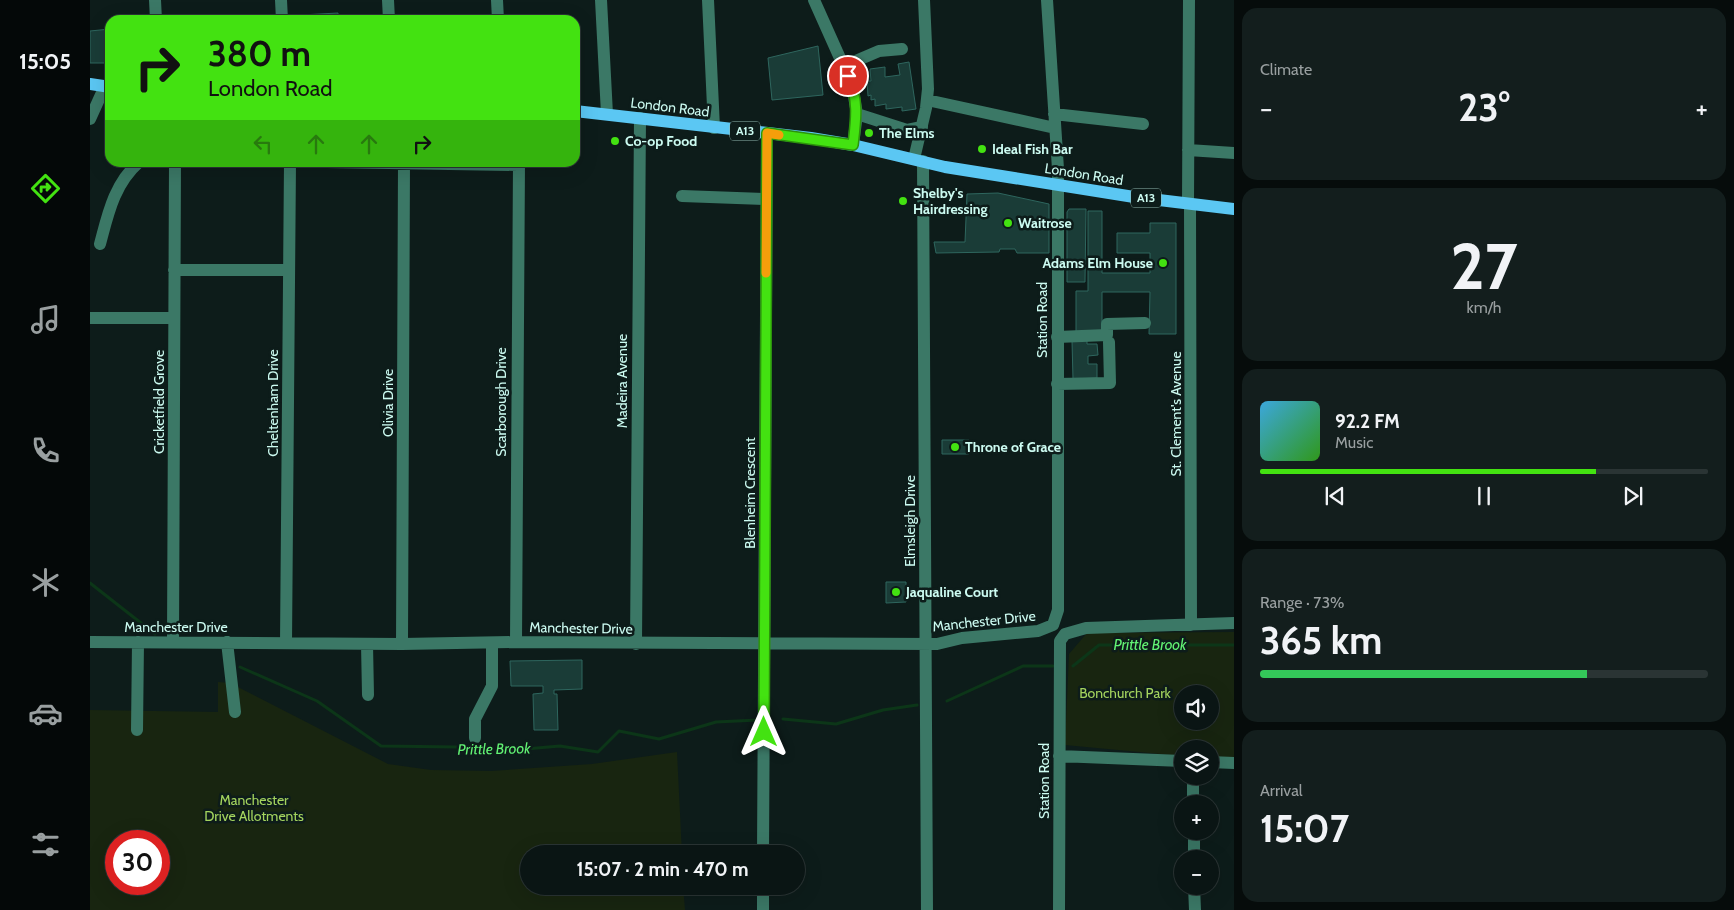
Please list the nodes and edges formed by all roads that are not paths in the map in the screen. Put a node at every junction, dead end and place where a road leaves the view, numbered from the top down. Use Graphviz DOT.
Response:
graph roads {
  1 [pos="155,0"];
  2 [pos="280,0"];
  3 [pos="388,0"];
  4 [pos="497,0"];
  5 [pos="601,0"];
  6 [pos="708,0"];
  7 [pos="814,0"];
  8 [pos="924,0"];
  9 [pos="1047,0"];
  10 [pos="1189,0"];
  11 [pos="156,15"];
  12 [pos="282,15"];
  13 [pos="389,15"];
  14 [pos="498,15"];
  15 [pos="902,49"];
  16 [pos="844,66"];
  17 [pos="90,84"];
  18 [pos="105,87"];
  19 [pos="105,91"];
  20 [pos="927,100"];
  21 [pos="580,111"];
  22 [pos="607,114"];
  23 [pos="857,114"];
  24 [pos="1054,114"];
  25 [pos="640,118"];
  26 [pos="90,119"];
  27 [pos="1143,124"];
  28 [pos="922,127"];
  29 [pos="714,128"];
  30 [pos="1055,128"];
  31 [pos="767,133"];
  32 [pos="853,145"];
  33 [pos="1188,150"];
  34 [pos="1234,153"];
  35 [pos="918,160"];
  36 [pos="135,167"];
  37 [pos="175,167"];
  38 [pos="290,167"];
  39 [pos="404,167"];
  40 [pos="518,167"];
  41 [pos="1058,185"];
  42 [pos="682,196"];
  43 [pos="766,199"];
  44 [pos="1189,204"];
  45 [pos="1234,209"];
  46 [pos="100,244"];
  47 [pos="174,270"];
  48 [pos="289,270"];
  49 [pos="90,318"];
  50 [pos="174,318"];
  51 [pos="1145,323"];
  52 [pos="1057,336"];
  53 [pos="1109,342"];
  54 [pos="1057,384"];
  55 [pos="1058,610"];
  56 [pos="1234,623"];
  57 [pos="1191,625"];
  58 [pos="90,642"];
  59 [pos="138,642"];
  60 [pos="173,642"];
  61 [pos="227,642"];
  62 [pos="516,642"];
  63 [pos="926,642"];
  64 [pos="286,643"];
  65 [pos="492,643"];
  66 [pos="764,643"];
  67 [pos="367,644"];
  68 [pos="402,644"];
  69 [pos="636,644"];
  70 [pos="368,695"];
  71 [pos="235,712"];
  72 [pos="137,730"];
  73 [pos="475,738"];
  74 [pos="1059,756"];
  75 [pos="1174,761"];
  76 [pos="1219,762"];
  77 [pos="1234,763"];
  78 [pos="763,845"];
  79 [pos="763,895"];
  80 [pos="1194,895"];
  81 [pos="763,910"];
  82 [pos="927,910"];
  83 [pos="1058,910"];
  84 [pos="1195,910"];
  1 -- 11 [label="street"];
  2 -- 12 [label="street"];
  3 -- 13 [label="street"];
  4 -- 14 [label="street"];
  5 -- 22 [label="street"];
  6 -- 29 [label="street"];
  7 -- 16 [label="street"];
  8 -- 20 [label="street, Elmsleigh Drive"];
  9 -- 24 [label="street, Station Road"];
  10 -- 33 [label="street, St. Clement's Avenue"];
  15 -- 16 [label="street"];
  16 -- 23 [label="street"];
  17 -- 18 [label="main road"];
  19 -- 26 [label="street"];
  20 -- 28 [label="street, Elmsleigh Drive"];
  20 -- 30 [label="street"];
  21 -- 22 [label="main road, London Road / A13"];
  22 -- 25 [label="main road, London Road / A13"];
  23 -- 28 [label="street"];
  23 -- 32 [label="street"];
  24 -- 27 [label="street"];
  24 -- 30 [label="street, Station Road"];
  25 -- 29 [label="main road, London Road / A13"];
  25 -- 69 [label="street, Madeira Avenue"];
  28 -- 35 [label="street, Elmsleigh Drive"];
  29 -- 31 [label="main road, London Road / A13"];
  30 -- 41 [label="street, Station Road"];
  31 -- 32 [label="main road, London Road / A13"];
  31 -- 43 [label="street, Blenheim Crescent"];
  32 -- 35 [label="main road, London Road / A13"];
  33 -- 34 [label="street"];
  33 -- 44 [label="street, St. Clement's Avenue"];
  35 -- 41 [label="main road, London Road / A13"];
  35 -- 63 [label="street, Elmsleigh Drive"];
  36 -- 46 [label="street"];
  37 -- 47 [label="street, Cricketfield Grove"];
  38 -- 48 [label="street, Cheltenham Drive"];
  39 -- 68 [label="street, Olivia Drive"];
  40 -- 62 [label="street, Scarborough Drive"];
  41 -- 44 [label="main road, London Road / A13"];
  41 -- 52 [label="street, Station Road"];
  42 -- 43 [label="street"];
  43 -- 66 [label="street, Blenheim Crescent"];
  44 -- 45 [label="main road, London Road / A13"];
  44 -- 57 [label="street, St. Clement's Avenue"];
  47 -- 48 [label="street"];
  47 -- 50 [label="street, Cricketfield Grove"];
  48 -- 64 [label="street, Cheltenham Drive"];
  49 -- 50 [label="street"];
  50 -- 60 [label="street, Cricketfield Grove"];
  51 -- 52 [label="street"];
  52 -- 54 [label="street, Station Road"];
  53 -- 54 [label="street"];
  54 -- 55 [label="street, Station Road"];
  55 -- 63 [label="street, Manchester Drive"];
  56 -- 57 [label="street"];
  57 -- 74 [label="street, Station Road"];
  58 -- 59 [label="street, Manchester Drive"];
  59 -- 60 [label="street, Manchester Drive"];
  59 -- 72 [label="street"];
  60 -- 61 [label="street, Manchester Drive"];
  61 -- 64 [label="street, Manchester Drive"];
  61 -- 71 [label="street"];
  62 -- 65 [label="street, Manchester Drive"];
  62 -- 69 [label="street, Manchester Drive"];
  63 -- 66 [label="street, Manchester Drive"];
  63 -- 82 [label="street, Elmsleigh Drive"];
  64 -- 67 [label="street, Manchester Drive"];
  65 -- 68 [label="street, Manchester Drive"];
  65 -- 73 [label="street"];
  66 -- 69 [label="street, Manchester Drive"];
  66 -- 78 [label="street, Blenheim Crescent"];
  67 -- 68 [label="street, Manchester Drive"];
  67 -- 70 [label="street"];
  74 -- 75 [label="street"];
  74 -- 83 [label="street, Station Road"];
  76 -- 77 [label="street"];
  79 -- 81 [label="street"];
  80 -- 84 [label="street"];
}
